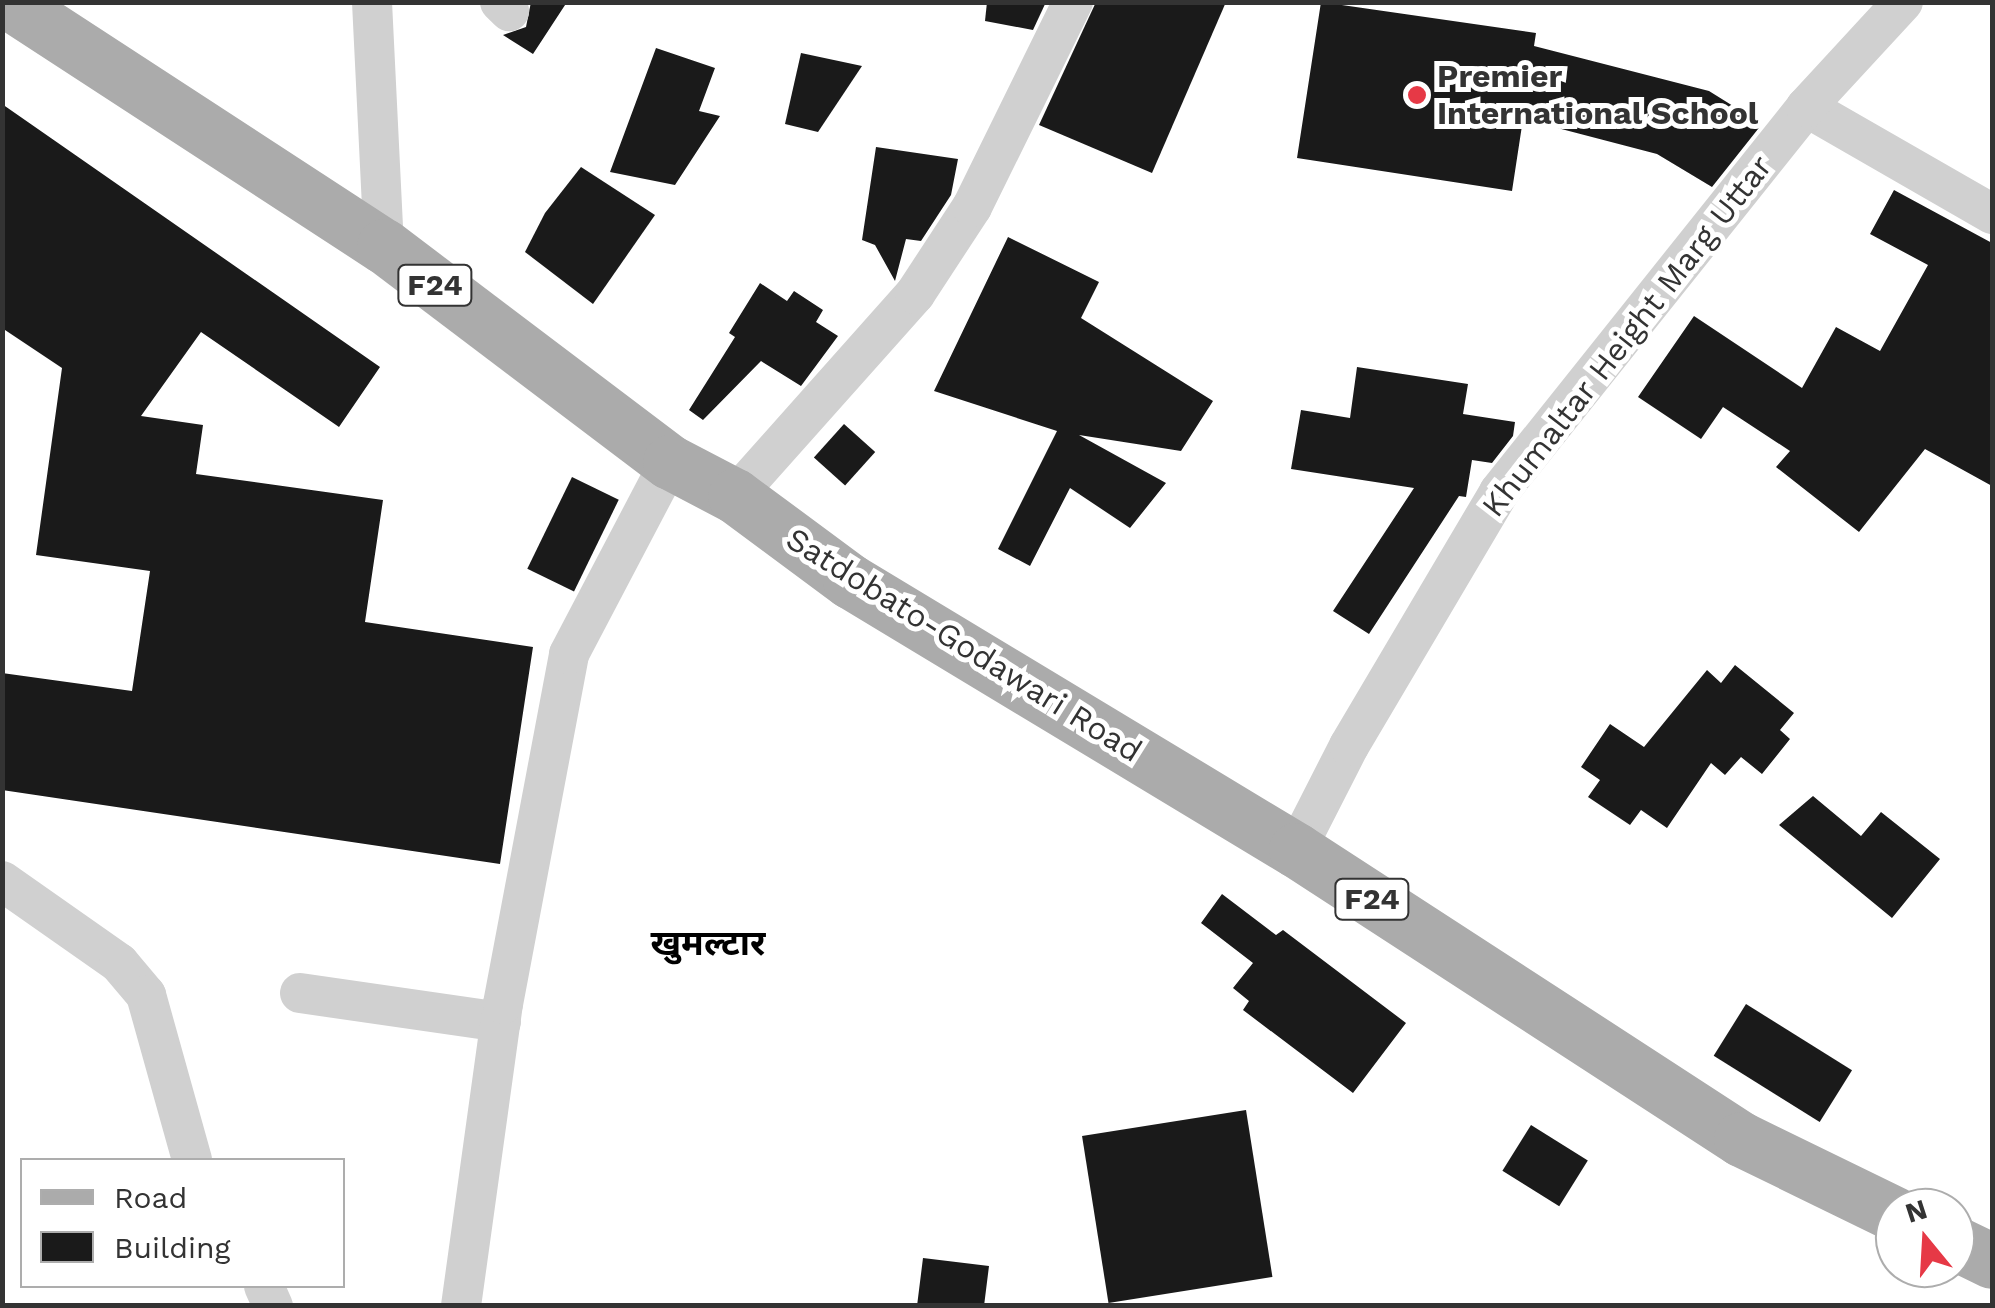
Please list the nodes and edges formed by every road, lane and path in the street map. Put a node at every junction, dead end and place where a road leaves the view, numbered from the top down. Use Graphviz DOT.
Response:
graph roads {
  1 [pos="9,2"];
  2 [pos="372,2"];
  3 [pos="1073,2"];
  4 [pos="1902,2"];
  5 [pos="1806,107"];
  6 [pos="1992,214"];
  7 [pos="384,246"];
  8 [pos="670,462"];
  9 [pos="735,496"];
  10 [pos="1296,850"];
  11 [pos="2,881"];
  12 [pos="300,992"];
  13 [pos="500,1022"];
  14 [pos="191,1158"];
  15 [pos="1875,1204"];
  16 [pos="462,1306"];
  1 -- 7 [label="main road, Satdobato-Godawari Road / F24"];
  2 -- 7 [label="street"];
  3 -- 9 [label="street"];
  4 -- 5 [label="street, Khumaltar Height Marg Uttar"];
  5 -- 6 [label="street"];
  5 -- 10 [label="street, Khumaltar Height Marg Uttar"];
  7 -- 8 [label="main road, Satdobato-Godawari Road / F24"];
  8 -- 9 [label="main road, Satdobato-Godawari Road / F24"];
  8 -- 13 [label="street"];
  9 -- 10 [label="main road, Satdobato-Godawari Road / F24"];
  10 -- 15 [label="main road, Satdobato-Godawari Road / F24"];
  11 -- 14 [label="street"];
  12 -- 13 [label="street"];
  13 -- 16 [label="street"];
}
